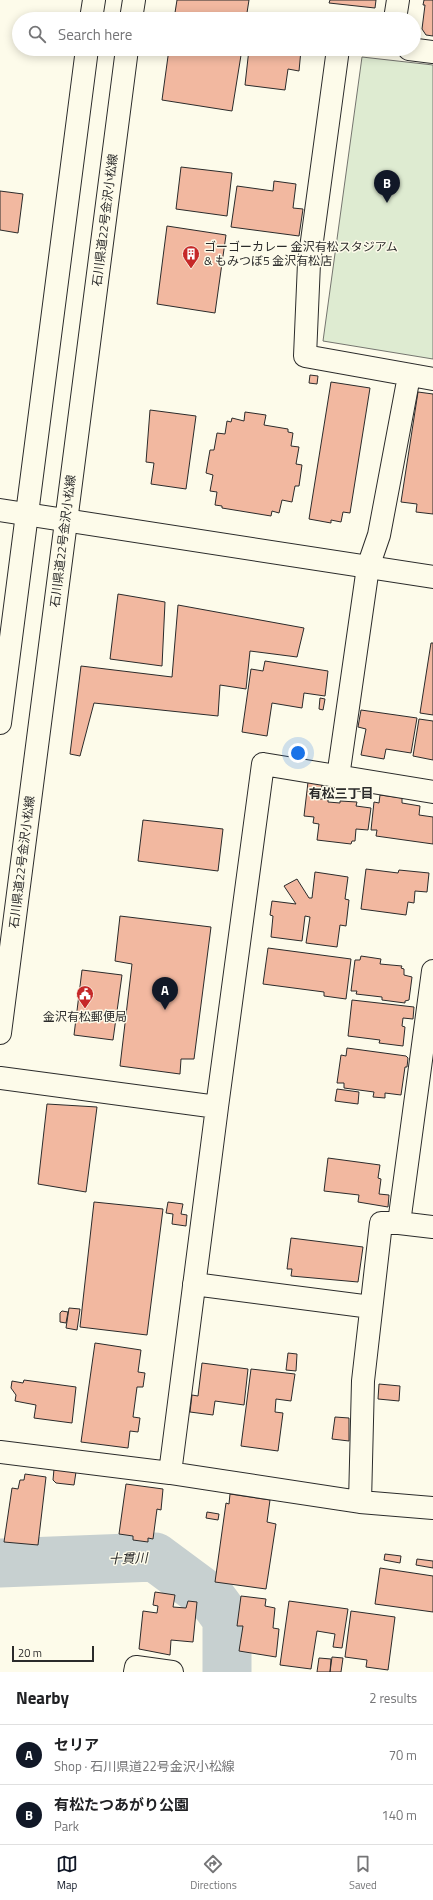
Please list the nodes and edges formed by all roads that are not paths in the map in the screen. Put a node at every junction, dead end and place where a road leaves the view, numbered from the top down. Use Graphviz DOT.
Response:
graph roads {
  1 [pos="94,0"];
  2 [pos="134,0"];
  3 [pos="398,0"];
  4 [pos="92,12"];
  5 [pos="132,12"];
  6 [pos="396,12"];
  7 [pos="421,50"];
  8 [pos="433,52"];
  9 [pos="86,56"];
  10 [pos="126,56"];
  11 [pos="337,56"];
  12 [pos="409,376"];
  13 [pos="433,379"];
  14 [pos="0,510"];
  15 [pos="26,514"];
  16 [pos="66,520"];
  17 [pos="368,567"];
  18 [pos="433,577"];
  19 [pos="0,723"];
  20 [pos="338,777"];
  21 [pos="433,792"];
  22 [pos="433,971"];
  23 [pos="0,1033"];
  24 [pos="0,1078"];
  25 [pos="217,1106"];
  26 [pos="399,1223"];
  27 [pos="433,1227"];
  28 [pos="194,1284"];
  29 [pos="371,1307"];
  30 [pos="0,1452"];
  31 [pos="170,1473"];
  32 [pos="360,1502"];
  33 [pos="433,1508"];
  34 [pos="135,1672"];
  35 [pos="172,1672"];
  1 -- 4 [label="street"];
  2 -- 5 [label="street"];
  3 -- 6 [label="street"];
  7 -- 8 [label="street"];
  9 -- 15 [label="street"];
  10 -- 16 [label="street, 石川県道22号金沢小松線"];
  11 -- 12 [label="street"];
  12 -- 13 [label="street"];
  12 -- 17 [label="street"];
  14 -- 15 [label="street"];
  15 -- 16 [label="street"];
  15 -- 19 [label="street"];
  16 -- 17 [label="street"];
  16 -- 23 [label="street, 石川県道22号金沢小松線"];
  17 -- 18 [label="street"];
  17 -- 20 [label="street"];
  20 -- 21 [label="street"];
  20 -- 25 [label="street"];
  22 -- 26 [label="street"];
  24 -- 25 [label="street"];
  25 -- 28 [label="street"];
  26 -- 27 [label="street"];
  26 -- 29 [label="street"];
  28 -- 29 [label="street"];
  28 -- 31 [label="street"];
  29 -- 32 [label="street"];
  30 -- 31 [label="street"];
  31 -- 32 [label="street"];
  32 -- 33 [label="street"];
  34 -- 35 [label="street"];
}
